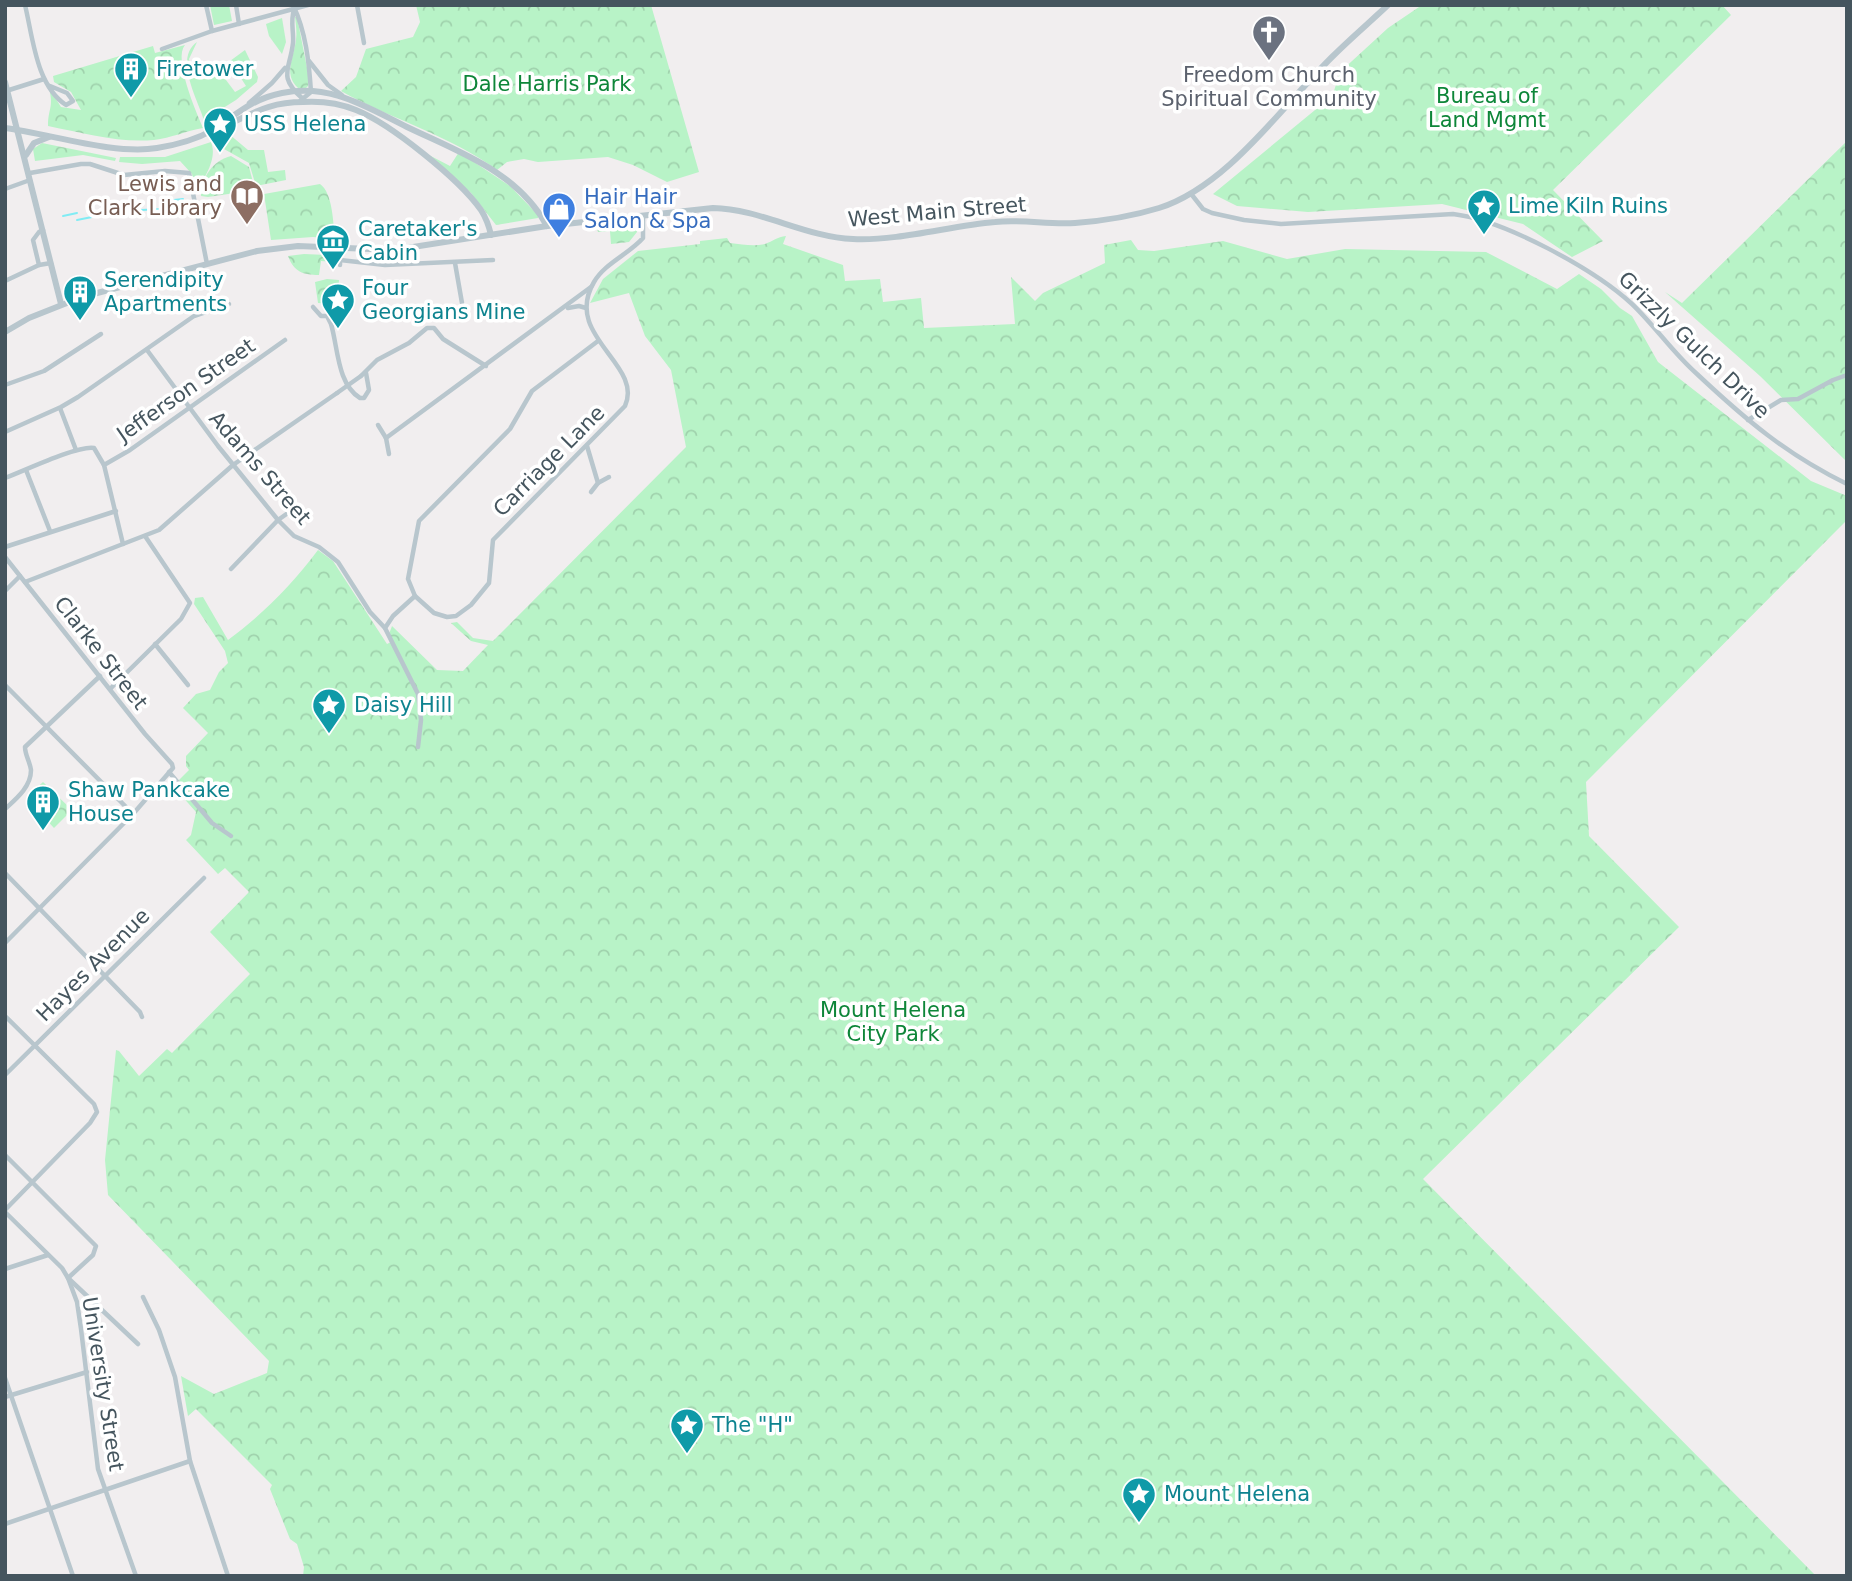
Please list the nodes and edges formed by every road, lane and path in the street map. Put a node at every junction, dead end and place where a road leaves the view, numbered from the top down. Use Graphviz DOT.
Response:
graph roads {
  1 [pos="24,5"];
  2 [pos="206,5"];
  3 [pos="236,5"];
  4 [pos="308,5"];
  5 [pos="357,5"];
  6 [pos="1388,5"];
  7 [pos="294,7"];
  8 [pos="239,24"];
  9 [pos="212,31"];
  10 [pos="365,43"];
  11 [pos="162,49"];
  12 [pos="309,60"];
  13 [pos="286,67"];
  14 [pos="44,79"];
  15 [pos="5,82"];
  16 [pos="50,86"];
  17 [pos="6,91"];
  18 [pos="295,91"];
  19 [pos="311,92"];
  20 [pos="342,95"];
  21 [pos="303,101"];
  22 [pos="249,103"];
  23 [pos="5,128"];
  24 [pos="18,130"];
  25 [pos="211,131"];
  26 [pos="52,136"];
  27 [pos="26,157"];
  28 [pos="30,176"];
  29 [pos="5,189"];
  30 [pos="1192,195"];
  31 [pos="643,216"];
  32 [pos="547,226"];
  33 [pos="43,230"];
  34 [pos="491,235"];
  35 [pos="334,247"];
  36 [pos="493,260"];
  37 [pos="51,263"];
  38 [pos="455,263"];
  39 [pos="207,264"];
  40 [pos="39,265"];
  41 [pos="5,281"];
  42 [pos="592,286"];
  43 [pos="462,303"];
  44 [pos="61,304"];
  45 [pos="229,304"];
  46 [pos="313,307"];
  47 [pos="586,308"];
  48 [pos="561,311"];
  49 [pos="5,332"];
  50 [pos="101,334"];
  51 [pos="285,340"];
  52 [pos="598,341"];
  53 [pos="147,350"];
  54 [pos="486,366"];
  55 [pos="364,375"];
  56 [pos="1847,375"];
  57 [pos="5,385"];
  58 [pos="60,408"];
  59 [pos="189,409"];
  60 [pos="1748,421"];
  61 [pos="378,425"];
  62 [pos="5,432"];
  63 [pos="386,438"];
  64 [pos="587,446"];
  65 [pos="76,450"];
  66 [pos="389,454"];
  67 [pos="104,465"];
  68 [pos="233,465"];
  69 [pos="26,470"];
  70 [pos="609,477"];
  71 [pos="5,478"];
  72 [pos="598,483"];
  73 [pos="1847,484"];
  74 [pos="591,492"];
  75 [pos="295,508"];
  76 [pos="116,510"];
  77 [pos="278,520"];
  78 [pos="51,531"];
  79 [pos="145,537"];
  80 [pos="123,544"];
  81 [pos="5,547"];
  82 [pos="5,557"];
  83 [pos="231,569"];
  84 [pos="20,576"];
  85 [pos="25,582"];
  86 [pos="5,591"];
  87 [pos="415,596"];
  88 [pos="385,628"];
  89 [pos="155,644"];
  90 [pos="100,676"];
  91 [pos="5,685"];
  92 [pos="188,685"];
  93 [pos="110,689"];
  94 [pos="46,727"];
  95 [pos="418,747"];
  96 [pos="171,770"];
  97 [pos="5,810"];
  98 [pos="133,814"];
  99 [pos="231,836"];
  100 [pos="5,873"];
  101 [pos="204,878"];
  102 [pos="39,909"];
  103 [pos="5,943"];
  104 [pos="104,976"];
  105 [pos="5,1016"];
  106 [pos="142,1017"];
  107 [pos="35,1046"];
  108 [pos="5,1075"];
  109 [pos="5,1155"];
  110 [pos="33,1183"];
  111 [pos="5,1211"];
  112 [pos="48,1255"];
  113 [pos="5,1269"];
  114 [pos="68,1278"];
  115 [pos="144,1297"];
  116 [pos="138,1344"];
  117 [pos="87,1372"];
  118 [pos="5,1378"];
  119 [pos="8,1396"];
  120 [pos="191,1461"];
  121 [pos="105,1491"];
  122 [pos="50,1509"];
  123 [pos="5,1524"];
  124 [pos="73,1576"];
  125 [pos="136,1576"];
  126 [pos="228,1576"];
  1 -- 14 [label="street"];
  2 -- 9 [label="street"];
  3 -- 8 [label="street"];
  4 -- 7 [label="street"];
  5 -- 10 [label="street"];
  6 -- 30 [label="street"];
  7 -- 8 [label="street"];
  7 -- 12 [label="street"];
  7 -- 13 [label="street"];
  8 -- 9 [label="street"];
  9 -- 11 [label="street"];
  12 -- 19 [label="street"];
  12 -- 20 [label="street"];
  13 -- 18 [label="street"];
  13 -- 22 [label="street"];
  14 -- 16 [label="street"];
  14 -- 17 [label="street"];
  15 -- 17 [label="street"];
  16 -- 16 [label="street"];
  17 -- 24 [label="street"];
  18 -- 19 [label="street"];
  18 -- 21 [label="street"];
  18 -- 22 [label="street"];
  19 -- 20 [label="street"];
  19 -- 21 [label="street"];
  20 -- 32 [label="street"];
  21 -- 25 [label="street"];
  21 -- 34 [label="street"];
  22 -- 25 [label="street"];
  23 -- 24 [label="street"];
  24 -- 26 [label="street"];
  24 -- 27 [label="street"];
  25 -- 26 [label="street"];
  26 -- 27 [label="street"];
  27 -- 28 [label="street"];
  28 -- 29 [label="street"];
  28 -- 33 [label="street"];
  28 -- 39 [label="street"];
  30 -- 31 [label="street, West Main Street"];
  30 -- 60 [label="street, Grizzly Gulch Drive"];
  31 -- 32 [label="street, West Main Street"];
  31 -- 42 [label="street"];
  32 -- 34 [label="street, West Main Street"];
  33 -- 37 [label="street"];
  33 -- 40 [label="street"];
  34 -- 35 [label="street, West Main Street"];
  35 -- 38 [label="street"];
  35 -- 39 [label="street, West Main Street"];
  36 -- 38 [label="street"];
  37 -- 40 [label="street"];
  37 -- 44 [label="street"];
  38 -- 43 [label="street"];
  39 -- 44 [label="street, West Main Street"];
  40 -- 41 [label="street"];
  42 -- 47 [label="street"];
  42 -- 48 [label="street"];
  44 -- 49 [label="street, West Main Street"];
  45 -- 53 [label="street"];
  46 -- 55 [label="street"];
  47 -- 48 [label="street"];
  47 -- 52 [label="street, Carriage Lane"];
  48 -- 54 [label="street"];
  50 -- 57 [label="street"];
  51 -- 59 [label="street, Jefferson Street"];
  52 -- 64 [label="street, Carriage Lane"];
  52 -- 87 [label="street"];
  53 -- 58 [label="street"];
  53 -- 59 [label="street, Adams Street"];
  54 -- 55 [label="street"];
  54 -- 63 [label="street"];
  55 -- 68 [label="street, bridge"];
  56 -- 60 [label="street"];
  58 -- 62 [label="street"];
  58 -- 65 [label="street"];
  59 -- 67 [label="street, Jefferson Street"];
  59 -- 68 [label="street, Adams Street"];
  60 -- 73 [label="street, Grizzly Gulch Drive"];
  61 -- 63 [label="street"];
  63 -- 66 [label="street"];
  64 -- 72 [label="street"];
  64 -- 87 [label="street, Carriage Lane"];
  65 -- 67 [label="street"];
  65 -- 69 [label="street"];
  67 -- 76 [label="street"];
  68 -- 77 [label="street, Adams Street"];
  68 -- 79 [label="street"];
  69 -- 71 [label="street"];
  69 -- 78 [label="street"];
  70 -- 72 [label="street"];
  72 -- 74 [label="street"];
  75 -- 77 [label="street"];
  76 -- 78 [label="street"];
  76 -- 80 [label="street"];
  77 -- 83 [label="street"];
  77 -- 88 [label="street, Adams Street"];
  78 -- 81 [label="street"];
  79 -- 80 [label="street"];
  79 -- 89 [label="street"];
  80 -- 85 [label="street"];
  82 -- 84 [label="street, Clarke Street"];
  84 -- 85 [label="street, Clarke Street"];
  84 -- 86 [label="street"];
  85 -- 90 [label="street, Clarke Street"];
  87 -- 88 [label="street"];
  88 -- 95 [label="street, Adams Street"];
  89 -- 92 [label="street"];
  89 -- 93 [label="street"];
  90 -- 93 [label="street, Clarke Street"];
  90 -- 94 [label="street"];
  91 -- 94 [label="street"];
  93 -- 96 [label="street, Clarke Street"];
  94 -- 97 [label="street"];
  94 -- 98 [label="street"];
  96 -- 98 [label="street"];
  96 -- 99 [label="street, Clarke Street"];
  98 -- 102 [label="street"];
  100 -- 102 [label="street"];
  101 -- 104 [label="street, Hayes Avenue"];
  102 -- 103 [label="street"];
  102 -- 104 [label="street"];
  104 -- 106 [label="street"];
  104 -- 107 [label="street, Hayes Avenue"];
  105 -- 107 [label="street"];
  107 -- 108 [label="street, Hayes Avenue"];
  107 -- 110 [label="street"];
  109 -- 110 [label="street"];
  110 -- 111 [label="street"];
  110 -- 114 [label="street, University Street"];
  111 -- 112 [label="street"];
  112 -- 113 [label="street"];
  112 -- 114 [label="street"];
  114 -- 116 [label="street"];
  114 -- 117 [label="street, University Street"];
  115 -- 120 [label="street"];
  117 -- 119 [label="street"];
  117 -- 121 [label="street, University Street"];
  118 -- 119 [label="street"];
  119 -- 122 [label="street"];
  120 -- 121 [label="street"];
  120 -- 126 [label="street"];
  121 -- 122 [label="street"];
  121 -- 125 [label="street, University Street"];
  122 -- 123 [label="street"];
  122 -- 124 [label="street"];
}
